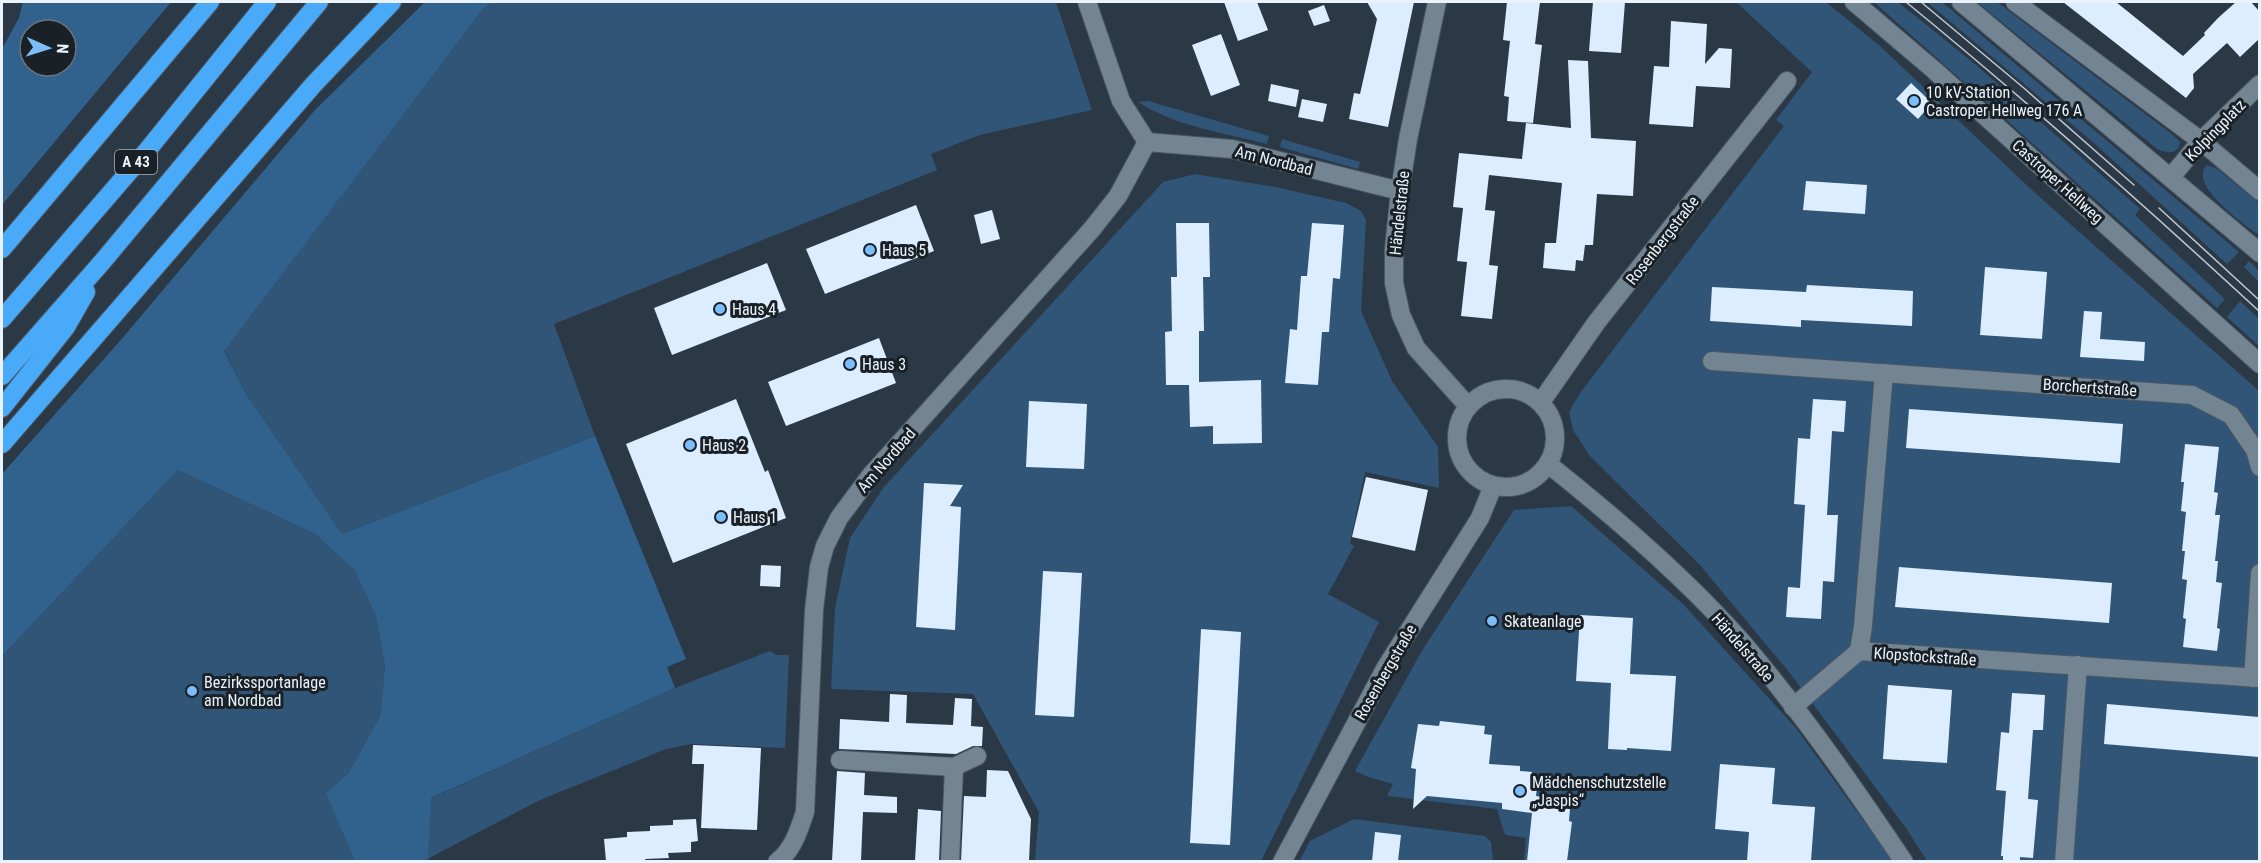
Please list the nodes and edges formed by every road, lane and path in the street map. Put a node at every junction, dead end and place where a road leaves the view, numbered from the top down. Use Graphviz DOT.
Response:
graph roads {
  1 [pos="210,2"];
  2 [pos="267,2"];
  3 [pos="319,2"];
  4 [pos="392,2"];
  5 [pos="1087,2"];
  6 [pos="1437,2"];
  7 [pos="1854,2"];
  8 [pos="1961,2"];
  9 [pos="2015,2"];
  10 [pos="1787,81"];
  11 [pos="2259,84"];
  12 [pos="2201,141"];
  13 [pos="1147,142"];
  14 [pos="2171,177"];
  15 [pos="1400,190"];
  16 [pos="2259,191"];
  17 [pos="2,249"];
  18 [pos="2259,253"];
  19 [pos="103,261"];
  20 [pos="2,319"];
  21 [pos="1712,361"];
  22 [pos="2259,364"];
  23 [pos="1884,373"];
  24 [pos="2,376"];
  25 [pos="1540,402"];
  26 [pos="1467,405"];
  27 [pos="2,408"];
  28 [pos="2,444"];
  29 [pos="1548,464"];
  30 [pos="2259,467"];
  31 [pos="1493,486"];
  32 [pos="2259,573"];
  33 [pos="1859,651"];
  34 [pos="2078,665"];
  35 [pos="2256,678"];
  36 [pos="1793,707"];
  37 [pos="977,756"];
  38 [pos="840,760"];
  39 [pos="954,767"];
  40 [pos="792,855"];
  41 [pos="777,861"];
  42 [pos="950,861"];
  43 [pos="1282,861"];
  44 [pos="1904,861"];
  45 [pos="2064,861"];
  1 -- 17 [label="highway"];
  2 -- 20 [label="highway, A 43"];
  3 -- 19 [label="highway, A 43"];
  4 -- 28 [label="highway"];
  5 -- 13 [label="street"];
  6 -- 15 [label="street, Händelstraße"];
  7 -- 22 [label="street, Castroper Hellweg"];
  8 -- 14 [label="street"];
  9 -- 12 [label="street"];
  10 -- 25 [label="street, Rosenbergstraße"];
  11 -- 12 [label="street, Kolpingplatz"];
  12 -- 14 [label="street, Kolpingplatz"];
  12 -- 16 [label="street"];
  13 -- 15 [label="street, Am Nordbad"];
  13 -- 40 [label="street, Am Nordbad"];
  14 -- 18 [label="street"];
  15 -- 26 [label="street, Händelstraße"];
  19 -- 24 [label="highway, A 43"];
  19 -- 27 [label="highway"];
  21 -- 23 [label="street, Borchertstraße"];
  23 -- 30 [label="street, Borchertstraße"];
  23 -- 33 [label="street"];
  25 -- 26 [label="street"];
  25 -- 29 [label="street"];
  26 -- 31 [label="street"];
  29 -- 31 [label="street"];
  29 -- 36 [label="street, Händelstraße"];
  31 -- 43 [label="street, Rosenbergstraße"];
  32 -- 35 [label="street"];
  33 -- 34 [label="street, Klopstockstraße"];
  33 -- 36 [label="street, Klopstockstraße"];
  34 -- 35 [label="street, Klopstockstraße"];
  34 -- 45 [label="street"];
  36 -- 44 [label="street, Händelstraße"];
  37 -- 39 [label="street"];
  38 -- 39 [label="street"];
  39 -- 42 [label="street"];
  40 -- 41 [label="street, Am Nordbad"];
}
